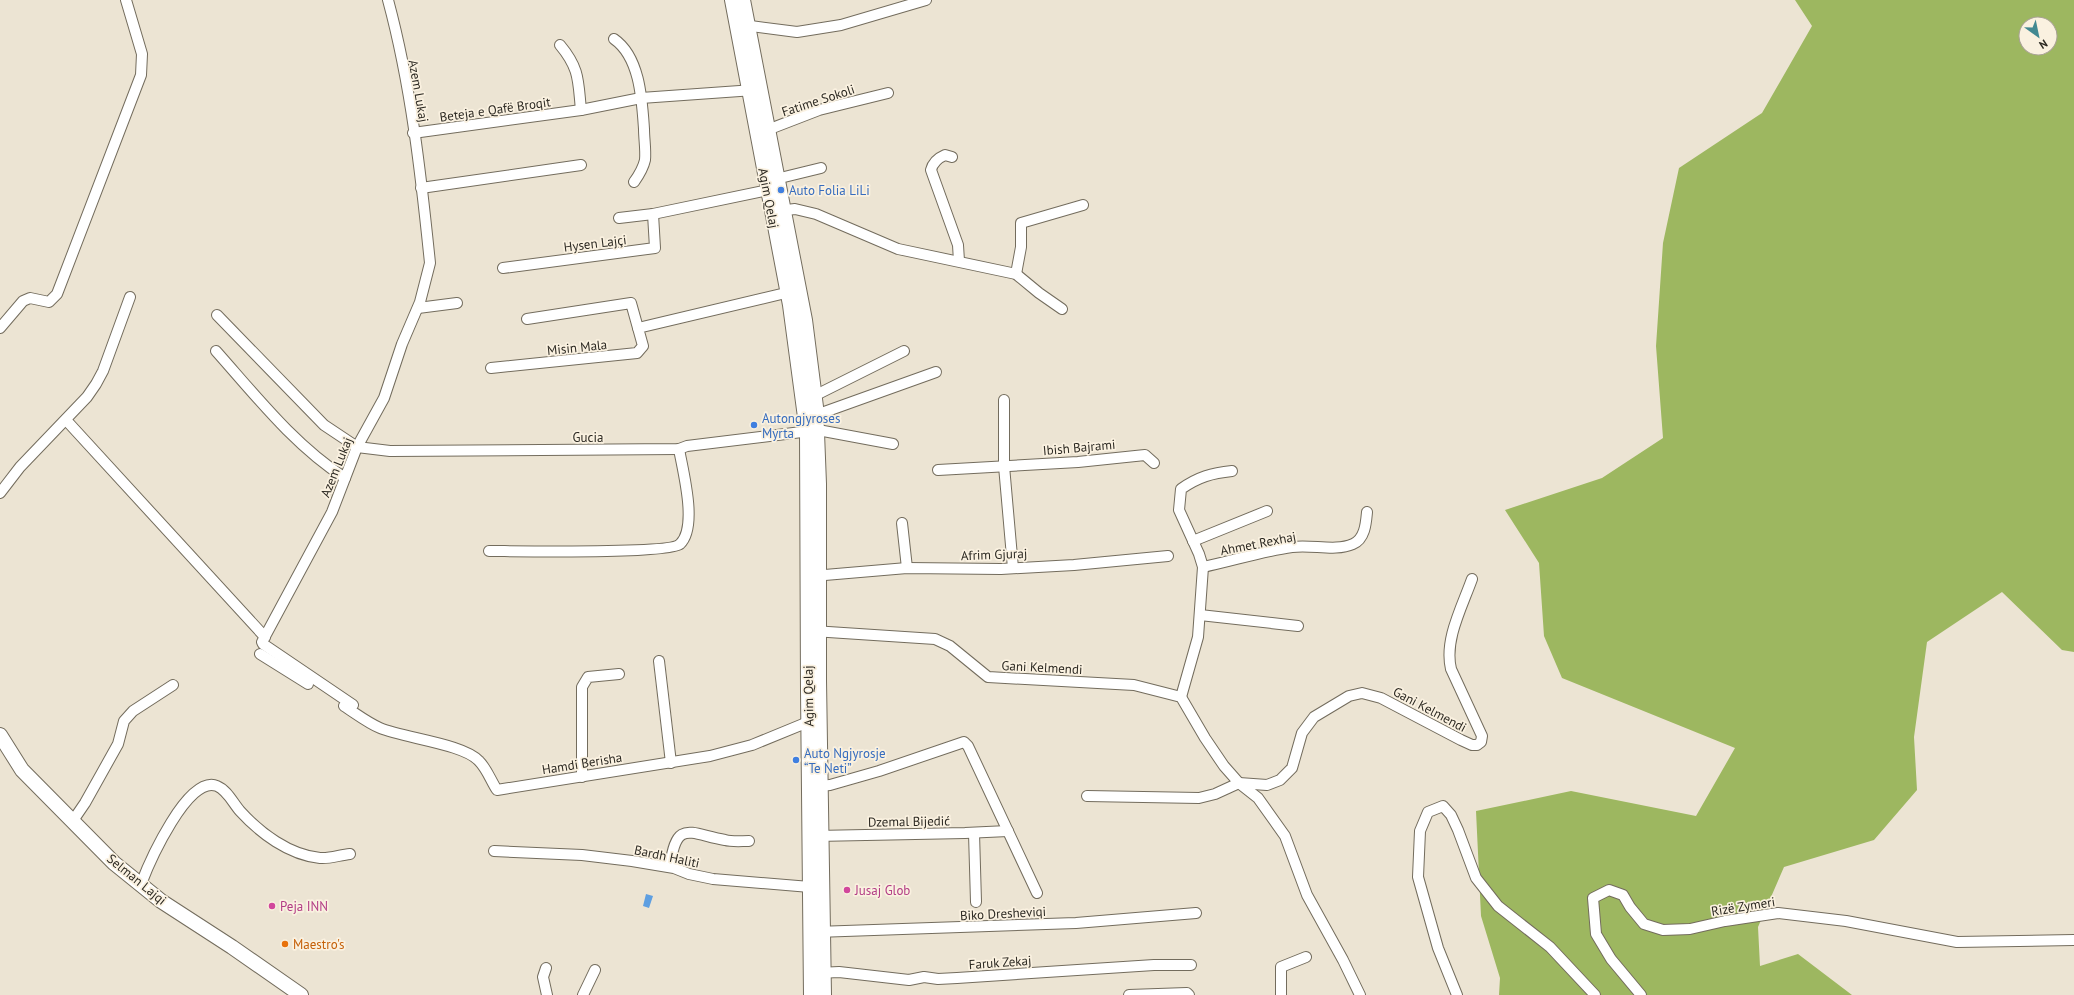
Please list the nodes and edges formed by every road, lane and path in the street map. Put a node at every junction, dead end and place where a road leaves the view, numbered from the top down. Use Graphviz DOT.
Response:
graph roads {
  1 [pos="126,0"];
  2 [pos="388,0"];
  3 [pos="732,0"];
  4 [pos="742,0"];
  5 [pos="926,0"];
  6 [pos="742,25"];
  7 [pos="614,39"];
  8 [pos="560,45"];
  9 [pos="754,90"];
  10 [pos="888,93"];
  11 [pos="641,98"];
  12 [pos="581,110"];
  13 [pos="762,132"];
  14 [pos="413,133"];
  15 [pos="952,157"];
  16 [pos="581,165"];
  17 [pos="821,168"];
  18 [pos="634,182"];
  19 [pos="772,185"];
  20 [pos="421,188"];
  21 [pos="1083,205"];
  22 [pos="777,211"];
  23 [pos="653,214"];
  24 [pos="619,218"];
  25 [pos="958,261"];
  26 [pos="504,268"];
  27 [pos="1016,274"];
  28 [pos="792,291"];
  29 [pos="130,297"];
  30 [pos="458,303"];
  31 [pos="418,308"];
  32 [pos="1062,308"];
  33 [pos="217,315"];
  34 [pos="527,319"];
  35 [pos="0,328"];
  36 [pos="638,328"];
  37 [pos="904,351"];
  38 [pos="216,352"];
  39 [pos="491,368"];
  40 [pos="936,372"];
  41 [pos="808,396"];
  42 [pos="1004,400"];
  43 [pos="816,415"];
  44 [pos="66,420"];
  45 [pos="813,431"];
  46 [pos="893,444"];
  47 [pos="357,447"];
  48 [pos="679,450"];
  49 [pos="1154,463"];
  50 [pos="1004,466"];
  51 [pos="938,470"];
  52 [pos="1232,471"];
  53 [pos="345,478"];
  54 [pos="0,493"];
  55 [pos="1267,511"];
  56 [pos="1367,512"];
  57 [pos="902,523"];
  58 [pos="1193,541"];
  59 [pos="489,551"];
  60 [pos="1168,556"];
  61 [pos="907,568"];
  62 [pos="1013,568"];
  63 [pos="1203,568"];
  64 [pos="814,576"];
  65 [pos="1472,579"];
  66 [pos="1200,615"];
  67 [pos="1298,626"];
  68 [pos="814,631"];
  69 [pos="265,637"];
  70 [pos="260,654"];
  71 [pos="659,661"];
  72 [pos="619,674"];
  73 [pos="173,685"];
  74 [pos="1181,697"];
  75 [pos="353,706"];
  76 [pos="814,720"];
  77 [pos="0,735"];
  78 [pos="671,763"];
  79 [pos="582,777"];
  80 [pos="1239,783"];
  81 [pos="820,786"];
  82 [pos="1087,796"];
  83 [pos="72,822"];
  84 [pos="1008,830"];
  85 [pos="974,833"];
  86 [pos="816,836"];
  87 [pos="749,841"];
  88 [pos="494,850"];
  89 [pos="350,854"];
  90 [pos="670,867"];
  91 [pos="141,884"];
  92 [pos="810,886"];
  93 [pos="1038,893"];
  94 [pos="976,902"];
  95 [pos="1196,913"];
  96 [pos="816,932"];
  97 [pos="2074,940"];
  98 [pos="1306,958"];
  99 [pos="1191,965"];
  100 [pos="546,968"];
  101 [pos="595,970"];
  102 [pos="817,973"];
  103 [pos="300,995"];
  104 [pos="547,995"];
  105 [pos="583,995"];
  106 [pos="817,995"];
  107 [pos="1129,995"];
  108 [pos="1189,995"];
  109 [pos="1281,995"];
  110 [pos="1360,995"];
  111 [pos="1457,995"];
  112 [pos="1594,995"];
  113 [pos="1641,995"];
  1 -- 35 [label="street"];
  2 -- 14 [label="street, Azem Lukaj"];
  3 -- 6 [label="main road, Agim Qelaj"];
  4 -- 6 [label="main road, Agim Qelaj"];
  5 -- 6 [label="street"];
  6 -- 9 [label="main road, Agim Qelaj"];
  7 -- 11 [label="street"];
  8 -- 12 [label="street"];
  9 -- 11 [label="street, Beteja e Qafë Broqit"];
  9 -- 13 [label="main road, Agim Qelaj"];
  10 -- 13 [label="street, Fatime Sokoli"];
  11 -- 12 [label="street, Beteja e Qafë Broqit"];
  11 -- 18 [label="street"];
  12 -- 14 [label="street, Beteja e Qafë Broqit"];
  13 -- 19 [label="main road, Agim Qelaj"];
  14 -- 20 [label="street, Azem Lukaj"];
  15 -- 25 [label="street"];
  16 -- 20 [label="street"];
  17 -- 19 [label="street, Hysen Lajçi"];
  19 -- 22 [label="main road, Agim Qelaj"];
  19 -- 23 [label="street, Hysen Lajçi"];
  20 -- 31 [label="street, Azem Lukaj"];
  21 -- 27 [label="street"];
  22 -- 25 [label="street"];
  22 -- 28 [label="main road, Agim Qelaj"];
  23 -- 24 [label="street, Hysen Lajçi"];
  23 -- 26 [label="street, Hysen Lajçi"];
  25 -- 27 [label="street"];
  27 -- 32 [label="street"];
  28 -- 36 [label="street"];
  28 -- 41 [label="main road, Agim Qelaj"];
  29 -- 44 [label="street"];
  30 -- 31 [label="street"];
  31 -- 47 [label="street, Azem Lukaj"];
  33 -- 47 [label="street"];
  34 -- 36 [label="street, Misin Mala"];
  36 -- 39 [label="street, Misin Mala"];
  37 -- 41 [label="street"];
  38 -- 53 [label="street"];
  40 -- 43 [label="street"];
  41 -- 43 [label="main road, Agim Qelaj"];
  41 -- 45 [label="main road, Agim Qelaj"];
  42 -- 50 [label="street"];
  43 -- 45 [label="main road, Agim Qelaj"];
  44 -- 54 [label="street"];
  44 -- 69 [label="street"];
  45 -- 46 [label="street"];
  45 -- 48 [label="street, Gucia"];
  45 -- 64 [label="main road, Agim Qelaj"];
  47 -- 48 [label="street, Gucia"];
  47 -- 53 [label="street, Azem Lukaj"];
  48 -- 59 [label="street"];
  49 -- 50 [label="street, Ibish Bajrami"];
  50 -- 51 [label="street, Ibish Bajrami"];
  50 -- 62 [label="street"];
  52 -- 58 [label="street"];
  53 -- 69 [label="street, Azem Lukaj"];
  55 -- 58 [label="street"];
  56 -- 63 [label="street, Ahmet Rexhaj"];
  57 -- 61 [label="street"];
  58 -- 63 [label="street"];
  60 -- 62 [label="street, Afrim Gjuraj"];
  61 -- 62 [label="street, Afrim Gjuraj"];
  61 -- 64 [label="street, Afrim Gjuraj"];
  63 -- 66 [label="street"];
  64 -- 68 [label="main road, Agim Qelaj"];
  65 -- 80 [label="street, Gani Kelmendi"];
  66 -- 67 [label="street"];
  66 -- 74 [label="street"];
  68 -- 74 [label="street, Gani Kelmendi"];
  68 -- 76 [label="main road, Agim Qelaj"];
  69 -- 75 [label="street"];
  70 -- 79 [label="street, Hamdi Berisha"];
  71 -- 78 [label="street"];
  72 -- 79 [label="street"];
  73 -- 83 [label="street"];
  74 -- 80 [label="street"];
  76 -- 78 [label="street, Hamdi Berisha"];
  76 -- 81 [label="main road, Agim Qelaj"];
  76 -- 86 [label="main road, Agim Qelaj"];
  77 -- 83 [label="main road, Selman Lajqi"];
  78 -- 79 [label="street, Hamdi Berisha"];
  80 -- 82 [label="street, Gani Kelmendi"];
  80 -- 110 [label="street"];
  81 -- 84 [label="street"];
  81 -- 86 [label="main road, Agim Qelaj"];
  83 -- 91 [label="main road, Selman Lajqi"];
  84 -- 85 [label="street, Dzemal Bijedić"];
  84 -- 93 [label="street"];
  85 -- 86 [label="street, Dzemal Bijedić"];
  85 -- 94 [label="street"];
  86 -- 92 [label="main road, Agim Qelaj"];
  86 -- 96 [label="main road, Agim Qelaj"];
  87 -- 90 [label="street"];
  88 -- 90 [label="street, Bardh Haliti"];
  89 -- 91 [label="street"];
  90 -- 92 [label="street, Bardh Haliti"];
  91 -- 103 [label="main road, Selman Lajqi"];
  92 -- 96 [label="main road, Agim Qelaj"];
  95 -- 96 [label="street, Biko Dresheviqi"];
  96 -- 102 [label="main road, Agim Qelaj"];
  97 -- 113 [label="street, Rizë Zymeri"];
  98 -- 109 [label="street"];
  99 -- 102 [label="street, Faruk Zekaj"];
  100 -- 104 [label="street"];
  101 -- 105 [label="street"];
  102 -- 106 [label="main road, Agim Qelaj"];
  107 -- 108 [label="street"];
  111 -- 112 [label="street"];
}
